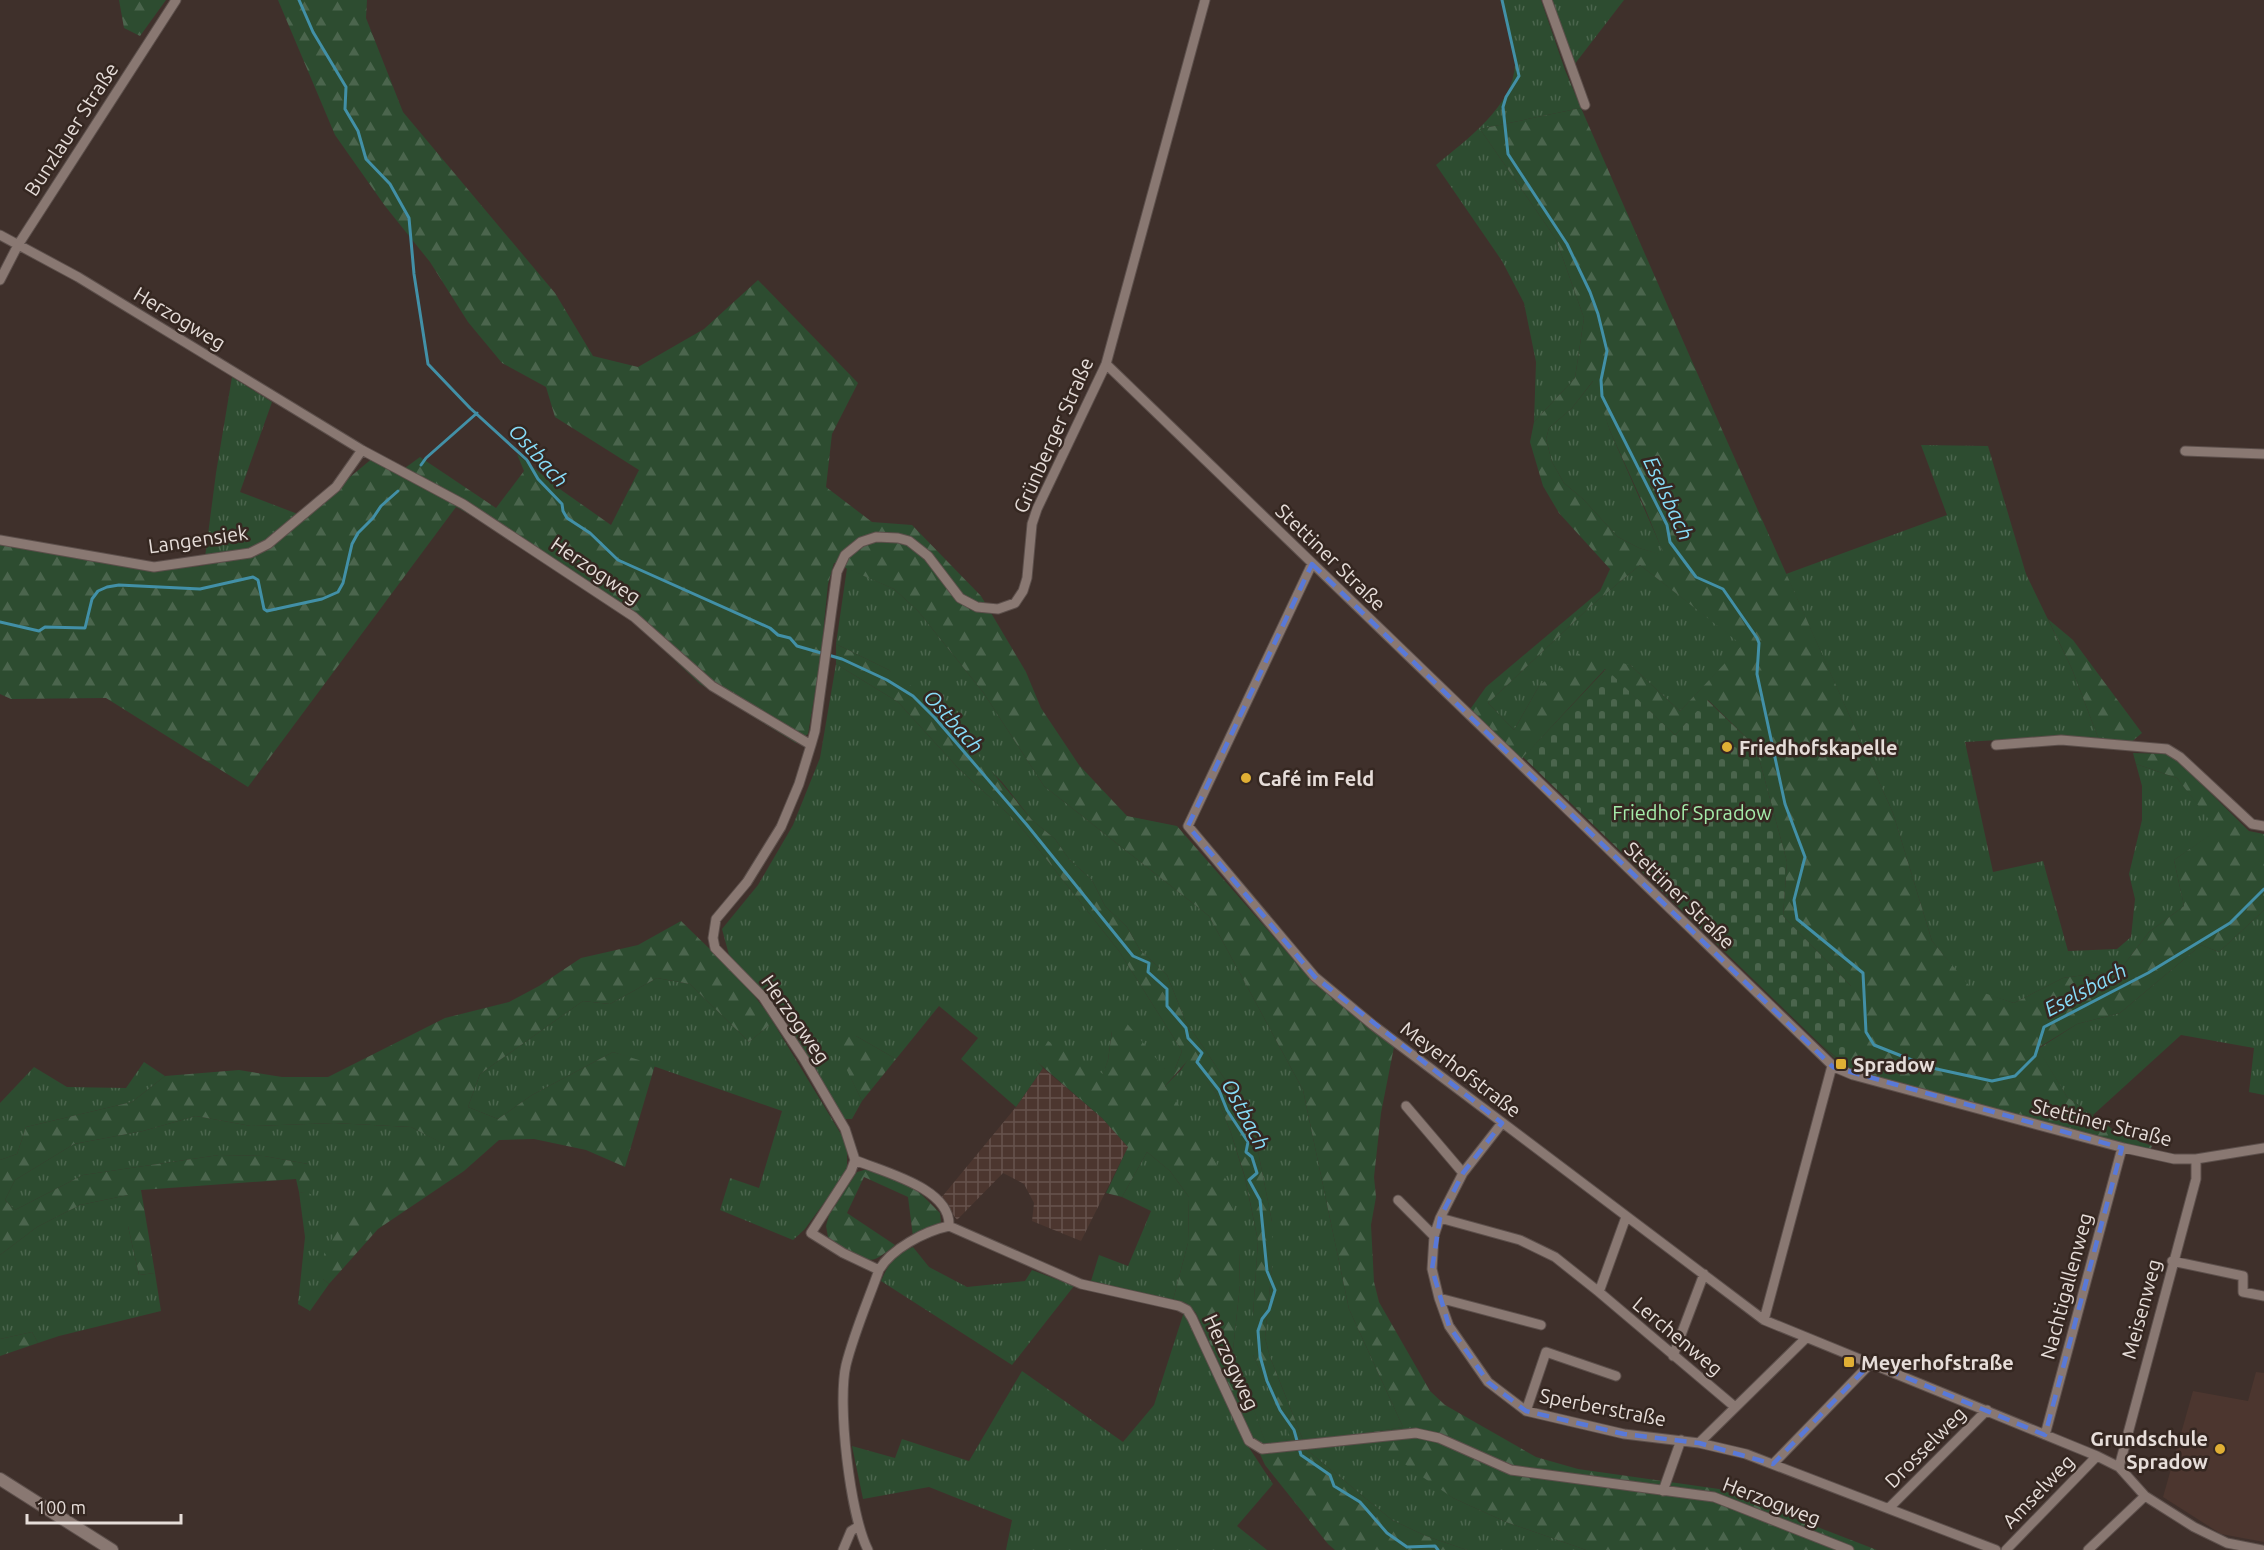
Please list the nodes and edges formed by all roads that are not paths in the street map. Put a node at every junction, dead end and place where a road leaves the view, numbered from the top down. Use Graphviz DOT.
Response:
graph roads {
  1 [pos="176,0"];
  2 [pos="1205,0"];
  3 [pos="1547,0"];
  4 [pos="1586,105"];
  5 [pos="0,235"];
  6 [pos="18,245"];
  7 [pos="0,280"];
  8 [pos="1106,364"];
  9 [pos="362,450"];
  10 [pos="2185,451"];
  11 [pos="2264,454"];
  12 [pos="0,540"];
  13 [pos="1312,564"];
  14 [pos="811,745"];
  15 [pos="1995,745"];
  16 [pos="2264,826"];
  17 [pos="1833,1066"];
  18 [pos="1406,1106"];
  19 [pos="1502,1123"];
  20 [pos="2122,1148"];
  21 [pos="2264,1148"];
  22 [pos="2196,1159"];
  23 [pos="855,1160"];
  24 [pos="1464,1173"];
  25 [pos="1398,1200"];
  26 [pos="1626,1217"];
  27 [pos="1440,1218"];
  28 [pos="949,1226"];
  29 [pos="1434,1236"];
  30 [pos="2172,1261"];
  31 [pos="879,1270"];
  32 [pos="1704,1274"];
  33 [pos="1599,1292"];
  34 [pos="2264,1296"];
  35 [pos="1439,1298"];
  36 [pos="1764,1320"];
  37 [pos="1541,1325"];
  38 [pos="1806,1338"];
  39 [pos="1673,1356"];
  40 [pos="1871,1364"];
  41 [pos="1616,1376"];
  42 [pos="1735,1407"];
  43 [pos="1987,1410"];
  44 [pos="1526,1411"];
  45 [pos="2045,1435"];
  46 [pos="1681,1440"];
  47 [pos="1699,1443"];
  48 [pos="2097,1456"];
  49 [pos="1773,1464"];
  50 [pos="2119,1467"];
  51 [pos="0,1479"];
  52 [pos="1663,1491"];
  53 [pos="2145,1496"];
  54 [pos="1889,1508"];
  55 [pos="859,1526"];
  56 [pos="112,1550"];
  57 [pos="843,1550"];
  58 [pos="868,1550"];
  59 [pos="1849,1550"];
  60 [pos="1996,1550"];
  61 [pos="2006,1550"];
  62 [pos="2088,1550"];
  63 [pos="2262,1550"];
  1 -- 6 [label="street, Bunzlauer Straße"];
  2 -- 8 [label="street, Grünberger Straße"];
  3 -- 4 [label="street"];
  5 -- 6 [label="street, Herzogweg"];
  6 -- 7 [label="street, Bunzlauer Straße"];
  6 -- 9 [label="street, Herzogweg"];
  8 -- 13 [label="street, Stettiner Straße"];
  8 -- 14 [label="street, Grünberger Straße"];
  9 -- 12 [label="street, Langensiek"];
  9 -- 14 [label="street, Herzogweg"];
  10 -- 11 [label="street"];
  13 -- 17 [label="street, Stettiner Straße"];
  13 -- 19 [label="street, Meyerhofstraße"];
  14 -- 23 [label="street, Herzogweg"];
  15 -- 16 [label="street"];
  17 -- 20 [label="street, Stettiner Straße"];
  17 -- 36 [label="street"];
  18 -- 24 [label="street"];
  19 -- 24 [label="street, Sperberstraße"];
  19 -- 26 [label="street, Meyerhofstraße"];
  20 -- 22 [label="street, Stettiner Straße"];
  20 -- 45 [label="street, Nachtigallenweg"];
  21 -- 22 [label="street, Stettiner Straße"];
  22 -- 30 [label="street, Meisenweg"];
  23 -- 28 [label="street"];
  23 -- 31 [label="street"];
  24 -- 27 [label="street, Sperberstraße"];
  25 -- 29 [label="street"];
  26 -- 32 [label="street, Meyerhofstraße"];
  26 -- 33 [label="street"];
  27 -- 29 [label="street, Sperberstraße"];
  27 -- 33 [label="street, Lerchenweg"];
  28 -- 31 [label="street"];
  28 -- 52 [label="street, Herzogweg"];
  29 -- 35 [label="street, Sperberstraße"];
  30 -- 34 [label="street"];
  30 -- 50 [label="street, Meisenweg"];
  31 -- 55 [label="street"];
  32 -- 36 [label="street, Meyerhofstraße"];
  32 -- 39 [label="street"];
  33 -- 39 [label="street, Lerchenweg"];
  35 -- 37 [label="street"];
  35 -- 44 [label="street, Sperberstraße"];
  36 -- 38 [label="street, Meyerhofstraße"];
  38 -- 40 [label="street, Meyerhofstraße"];
  38 -- 42 [label="street"];
  39 -- 42 [label="street, Lerchenweg"];
  40 -- 43 [label="street, Meyerhofstraße"];
  40 -- 49 [label="street"];
  41 -- 44 [label="street"];
  42 -- 47 [label="street"];
  43 -- 45 [label="street, Meyerhofstraße"];
  43 -- 54 [label="street, Drosselweg"];
  44 -- 46 [label="street, Sperberstraße"];
  45 -- 48 [label="street, Meyerhofstraße"];
  46 -- 47 [label="street, Sperberstraße"];
  46 -- 52 [label="street"];
  47 -- 49 [label="street, Sperberstraße"];
  48 -- 50 [label="street, Meyerhofstraße"];
  48 -- 61 [label="street, Amselweg"];
  49 -- 54 [label="street, Sperberstraße"];
  50 -- 53 [label="street, Meyerhofstraße"];
  51 -- 56 [label="street"];
  52 -- 59 [label="street, Herzogweg"];
  53 -- 62 [label="street"];
  53 -- 63 [label="street, Meyerhofstraße"];
  54 -- 60 [label="street, Sperberstraße"];
  55 -- 57 [label="street"];
  55 -- 58 [label="street"];
}
